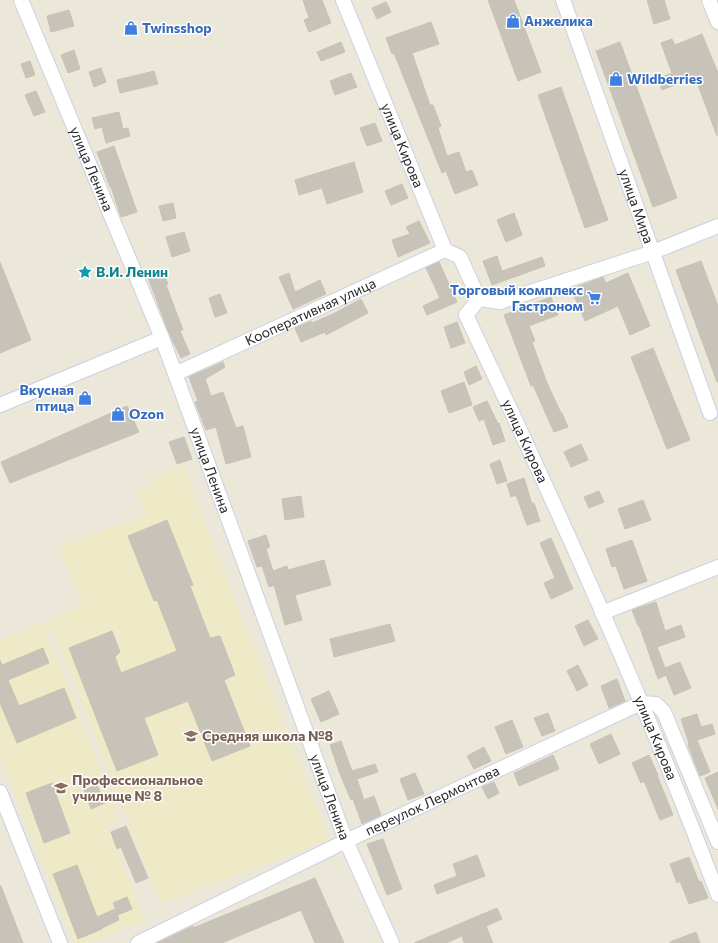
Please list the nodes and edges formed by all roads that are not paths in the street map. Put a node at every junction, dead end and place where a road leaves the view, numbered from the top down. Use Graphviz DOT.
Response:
graph roads {
  1 [pos="21,0"];
  2 [pos="343,0"];
  3 [pos="563,0"];
  4 [pos="709,0"];
  5 [pos="718,22"];
  6 [pos="718,226"];
  7 [pos="445,250"];
  8 [pos="653,252"];
  9 [pos="479,299"];
  10 [pos="162,338"];
  11 [pos="175,374"];
  12 [pos="0,406"];
  13 [pos="710,413"];
  14 [pos="718,567"];
  15 [pos="602,613"];
  16 [pos="641,703"];
  17 [pos="0,792"];
  18 [pos="346,841"];
  19 [pos="718,842"];
  20 [pos="718,847"];
  21 [pos="702,852"];
  22 [pos="718,895"];
  23 [pos="60,943"];
  24 [pos="138,943"];
  25 [pos="392,943"];
  1 -- 10 [label="street, улица Ленина"];
  2 -- 7 [label="street, улица Кирова"];
  3 -- 8 [label="street, улица Мира"];
  4 -- 5 [label="street"];
  6 -- 8 [label="street"];
  7 -- 9 [label="street"];
  7 -- 11 [label="street, Кооперативная улица"];
  8 -- 9 [label="street"];
  8 -- 13 [label="street, улица Мира"];
  9 -- 15 [label="street, улица Кирова"];
  10 -- 11 [label="street, улица Ленина"];
  10 -- 12 [label="street"];
  11 -- 18 [label="street, улица Ленина"];
  14 -- 15 [label="street"];
  15 -- 16 [label="street, улица Кирова"];
  16 -- 18 [label="street, переулок Лермонтова"];
  16 -- 19 [label="street"];
  16 -- 21 [label="street, улица Кирова"];
  17 -- 23 [label="street"];
  18 -- 24 [label="street, переулок Лермонтова"];
  18 -- 25 [label="street, улица Ленина"];
  20 -- 21 [label="street"];
  21 -- 22 [label="street, улица Кирова"];
}
